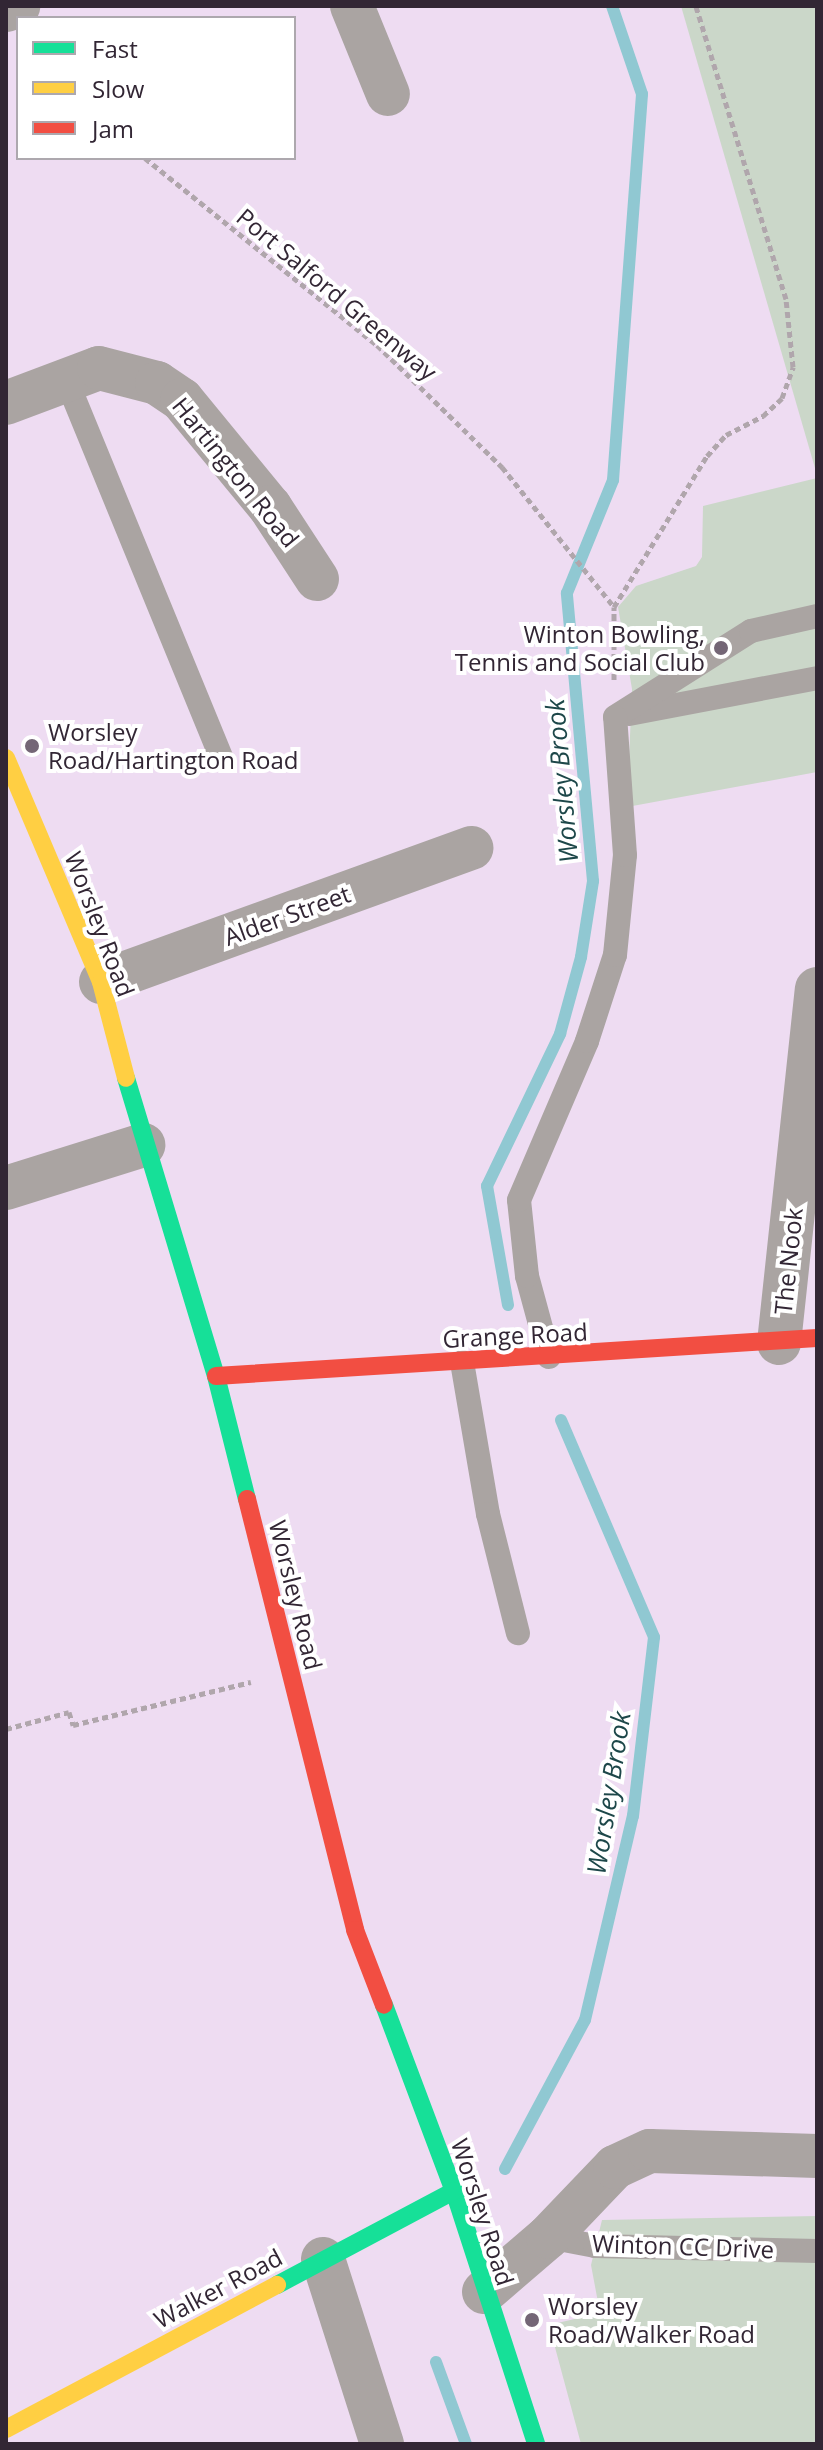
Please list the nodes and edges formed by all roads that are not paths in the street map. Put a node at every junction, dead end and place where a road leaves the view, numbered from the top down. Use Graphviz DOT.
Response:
graph roads {
  1 [pos="18,6"];
  2 [pos="352,6"];
  3 [pos="6,10"];
  4 [pos="388,94"];
  5 [pos="66,379"];
  6 [pos="6,403"];
  7 [pos="317,579"];
  8 [pos="817,616"];
  9 [pos="817,678"];
  10 [pos="615,717"];
  11 [pos="221,757"];
  12 [pos="6,758"];
  13 [pos="472,848"];
  14 [pos="101,982"];
  15 [pos="817,989"];
  16 [pos="143,1145"];
  17 [pos="6,1188"];
  18 [pos="798,1340"];
  19 [pos="549,1357"];
  20 [pos="462,1362"];
  21 [pos="216,1376"];
  22 [pos="518,1633"];
  23 [pos="817,2156"];
  24 [pos="454,2191"];
  25 [pos="548,2237"];
  26 [pos="817,2251"];
  27 [pos="323,2259"];
  28 [pos="484,2292"];
  29 [pos="6,2429"];
  30 [pos="382,2444"];
  31 [pos="536,2444"];
  1 -- 3 [label="street"];
  2 -- 4 [label="street"];
  5 -- 6 [label="street, Hartington Road"];
  5 -- 7 [label="street, Hartington Road"];
  5 -- 11 [label="lane"];
  8 -- 10 [label="lane"];
  9 -- 10 [label="lane"];
  10 -- 19 [label="lane"];
  12 -- 14 [label="main road, Worsley Road"];
  13 -- 14 [label="street, Alder Street"];
  14 -- 16 [label="main road, Worsley Road"];
  15 -- 18 [label="street, The Nook"];
  16 -- 17 [label="street"];
  16 -- 21 [label="main road, Worsley Road"];
  18 -- 19 [label="main road, Grange Road"];
  19 -- 20 [label="main road, Grange Road"];
  20 -- 21 [label="main road, Grange Road"];
  20 -- 22 [label="lane"];
  21 -- 24 [label="main road, Worsley Road"];
  23 -- 25 [label="street"];
  24 -- 27 [label="main road, Walker Road"];
  24 -- 28 [label="main road, Worsley Road"];
  25 -- 26 [label="lane, Winton CC Drive"];
  25 -- 28 [label="street"];
  27 -- 29 [label="main road, Walker Road"];
  27 -- 30 [label="street"];
  28 -- 31 [label="main road, Worsley Road"];
}
